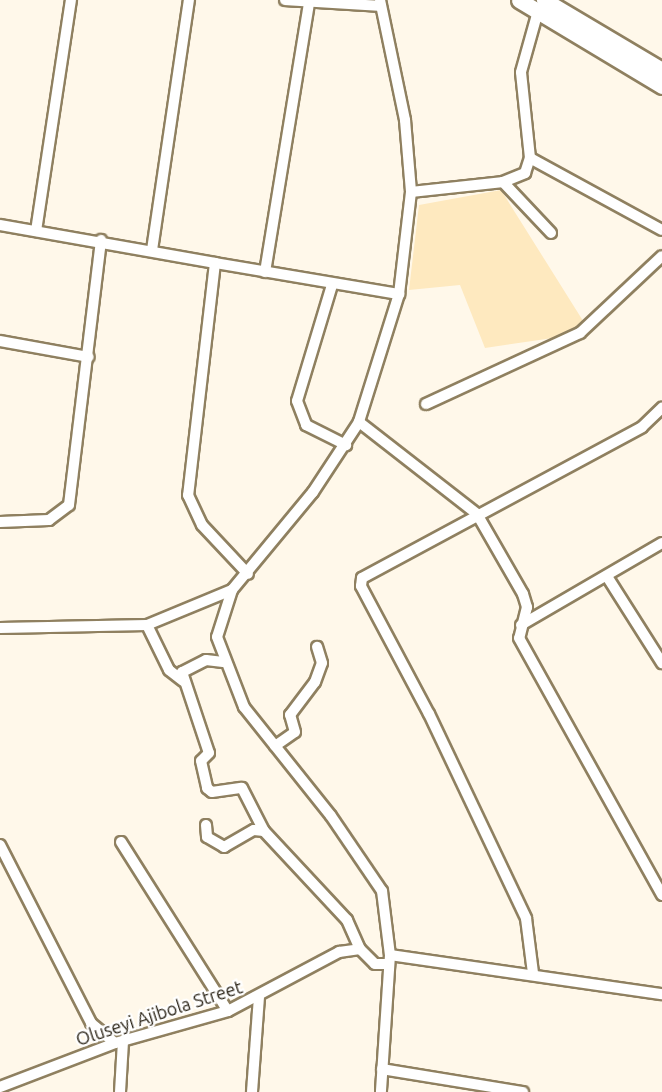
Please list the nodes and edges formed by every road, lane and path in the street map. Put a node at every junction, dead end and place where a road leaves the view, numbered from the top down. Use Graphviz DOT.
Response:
graph roads {
  1 [pos="71,0"];
  2 [pos="189,0"];
  3 [pos="285,0"];
  4 [pos="519,0"];
  5 [pos="309,3"];
  6 [pos="381,3"];
  7 [pos="541,6"];
  8 [pos="662,70"];
  9 [pos="662,86"];
  10 [pos="530,158"];
  11 [pos="503,182"];
  12 [pos="411,192"];
  13 [pos="0,225"];
  14 [pos="662,230"];
  15 [pos="36,231"];
  16 [pos="551,233"];
  17 [pos="100,240"];
  18 [pos="152,250"];
  19 [pos="662,256"];
  20 [pos="215,263"];
  21 [pos="265,272"];
  22 [pos="332,285"];
  23 [pos="399,294"];
  24 [pos="0,341"];
  25 [pos="89,357"];
  26 [pos="426,404"];
  27 [pos="662,408"];
  28 [pos="358,422"];
  29 [pos="346,446"];
  30 [pos="477,514"];
  31 [pos="0,522"];
  32 [pos="662,543"];
  33 [pos="248,574"];
  34 [pos="608,578"];
  35 [pos="232,590"];
  36 [pos="521,624"];
  37 [pos="147,625"];
  38 [pos="0,628"];
  39 [pos="317,647"];
  40 [pos="223,662"];
  41 [pos="662,663"];
  42 [pos="183,681"];
  43 [pos="275,746"];
  44 [pos="206,825"];
  45 [pos="264,831"];
  46 [pos="121,842"];
  47 [pos="0,845"];
  48 [pos="662,895"];
  49 [pos="360,949"];
  50 [pos="389,959"];
  51 [pos="533,973"];
  52 [pos="662,994"];
  53 [pos="259,997"];
  54 [pos="228,1011"];
  55 [pos="119,1042"];
  56 [pos="382,1069"];
  57 [pos="0,1087"];
  58 [pos="11,1088"];
  59 [pos="120,1092"];
  60 [pos="252,1092"];
  61 [pos="381,1092"];
  62 [pos="524,1092"];
  1 -- 15 [label="street"];
  2 -- 18 [label="street"];
  3 -- 5 [label="street"];
  4 -- 7 [label="main road"];
  5 -- 6 [label="street"];
  5 -- 21 [label="street"];
  6 -- 12 [label="street"];
  7 -- 8 [label="main road"];
  7 -- 9 [label="main road"];
  7 -- 10 [label="street"];
  10 -- 11 [label="street"];
  10 -- 14 [label="street"];
  11 -- 12 [label="street"];
  11 -- 16 [label="street"];
  12 -- 23 [label="street"];
  13 -- 15 [label="street"];
  15 -- 17 [label="street"];
  17 -- 18 [label="street"];
  17 -- 25 [label="street"];
  18 -- 20 [label="street"];
  19 -- 26 [label="street"];
  20 -- 21 [label="street"];
  20 -- 33 [label="street"];
  21 -- 22 [label="street"];
  22 -- 23 [label="street"];
  22 -- 29 [label="street"];
  23 -- 28 [label="street"];
  24 -- 25 [label="street"];
  25 -- 31 [label="street"];
  27 -- 30 [label="street"];
  28 -- 29 [label="street"];
  28 -- 30 [label="street"];
  29 -- 33 [label="street"];
  30 -- 36 [label="street"];
  30 -- 51 [label="street"];
  32 -- 34 [label="street"];
  33 -- 35 [label="street"];
  34 -- 36 [label="street"];
  34 -- 41 [label="street"];
  35 -- 37 [label="street"];
  35 -- 40 [label="street"];
  36 -- 48 [label="street"];
  37 -- 38 [label="street"];
  37 -- 42 [label="street"];
  39 -- 43 [label="street"];
  40 -- 42 [label="street"];
  40 -- 43 [label="street"];
  42 -- 45 [label="street"];
  43 -- 50 [label="street"];
  44 -- 45 [label="street"];
  45 -- 49 [label="street"];
  46 -- 54 [label="street"];
  47 -- 55 [label="street"];
  49 -- 50 [label="street"];
  49 -- 53 [label="street, Oluseyi Ajibola Street"];
  50 -- 51 [label="street"];
  50 -- 56 [label="street"];
  51 -- 52 [label="street"];
  53 -- 54 [label="street, Oluseyi Ajibola Street"];
  53 -- 60 [label="street"];
  54 -- 55 [label="street, Oluseyi Ajibola Street"];
  55 -- 58 [label="street, Oluseyi Ajibola Street"];
  55 -- 59 [label="street"];
  56 -- 61 [label="street"];
  56 -- 62 [label="street"];
  57 -- 58 [label="street, Oluseyi Ajibola Street"];
}
